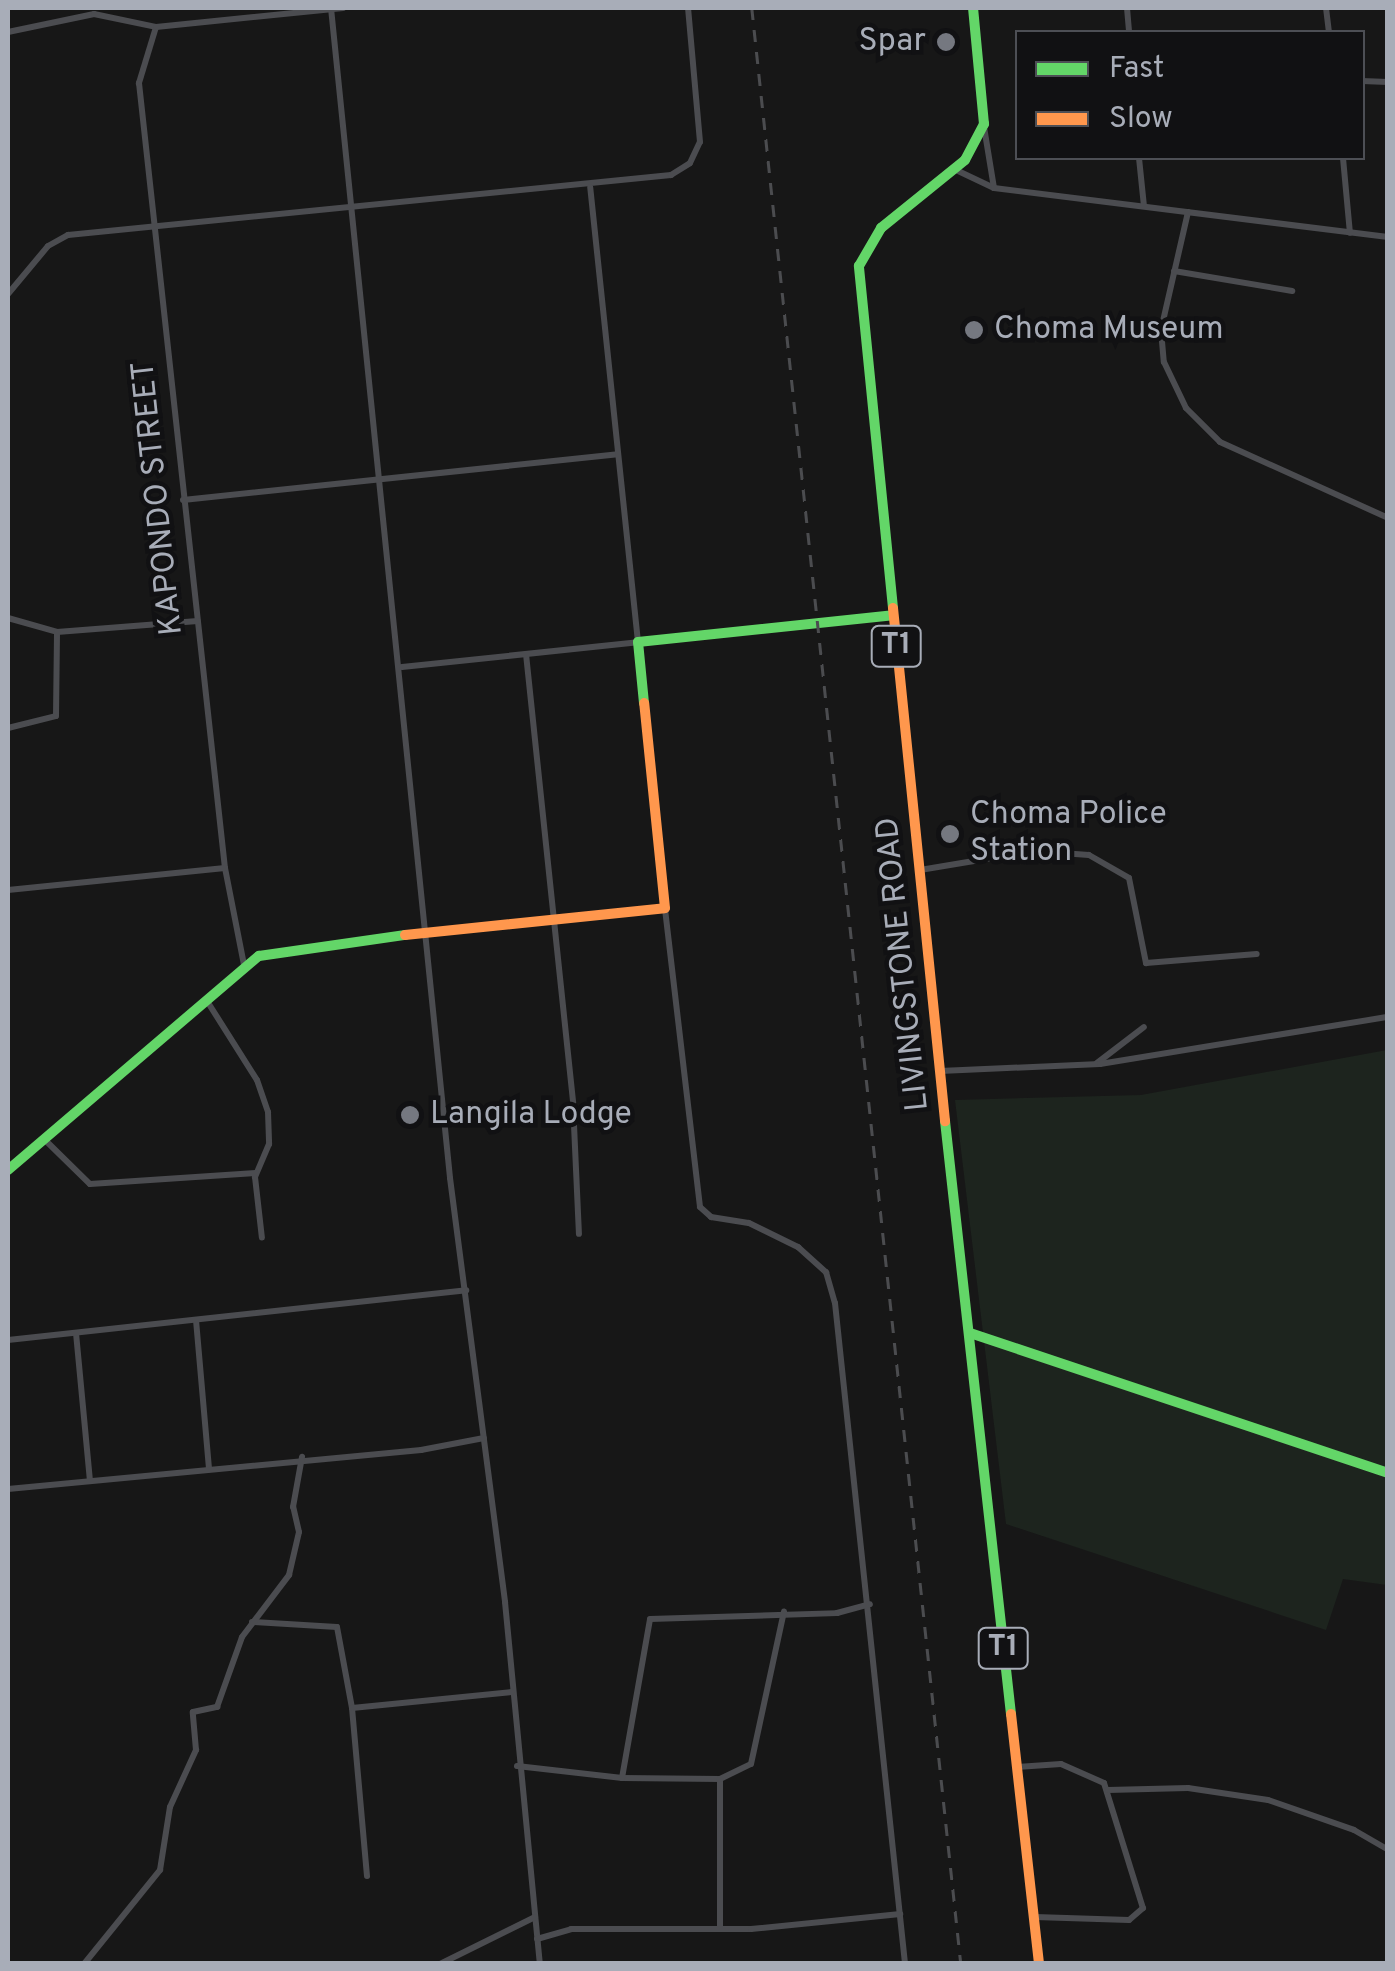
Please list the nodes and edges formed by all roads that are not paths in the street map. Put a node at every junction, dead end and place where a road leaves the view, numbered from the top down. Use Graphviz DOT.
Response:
graph roads {
  1 [pos="331,8"];
  2 [pos="343,8"];
  3 [pos="688,8"];
  4 [pos="972,8"];
  5 [pos="156,27"];
  6 [pos="8,32"];
  7 [pos="984,124"];
  8 [pos="1140,160"];
  9 [pos="1343,160"];
  10 [pos="956,170"];
  11 [pos="590,188"];
  12 [pos="994,188"];
  13 [pos="1144,206"];
  14 [pos="356,208"];
  15 [pos="1188,212"];
  16 [pos="156,231"];
  17 [pos="1350,233"];
  18 [pos="1388,237"];
  19 [pos="1174,271"];
  20 [pos="1292,291"];
  21 [pos="8,294"];
  22 [pos="618,454"];
  23 [pos="383,477"];
  24 [pos="184,500"];
  25 [pos="1388,518"];
  26 [pos="893,615"];
  27 [pos="8,618"];
  28 [pos="198,621"];
  29 [pos="57,632"];
  30 [pos="638,642"];
  31 [pos="526,653"];
  32 [pos="402,668"];
  33 [pos="8,728"];
  34 [pos="225,868"];
  35 [pos="918,870"];
  36 [pos="8,890"];
  37 [pos="665,908"];
  38 [pos="552,920"];
  39 [pos="429,932"];
  40 [pos="1257,954"];
  41 [pos="244,965"];
  42 [pos="206,1000"];
  43 [pos="1388,1017"];
  44 [pos="1144,1027"];
  45 [pos="1096,1064"];
  46 [pos="939,1071"];
  47 [pos="44,1139"];
  48 [pos="8,1170"];
  49 [pos="256,1173"];
  50 [pos="579,1234"];
  51 [pos="262,1238"];
  52 [pos="466,1290"];
  53 [pos="196,1320"];
  54 [pos="76,1333"];
  55 [pos="970,1333"];
  56 [pos="8,1340"];
  57 [pos="484,1438"];
  58 [pos="302,1457"];
  59 [pos="209,1468"];
  60 [pos="1388,1473"];
  61 [pos="90,1480"];
  62 [pos="8,1488"];
  63 [pos="870,1604"];
  64 [pos="784,1612"];
  65 [pos="252,1622"];
  66 [pos="511,1692"];
  67 [pos="352,1708"];
  68 [pos="517,1766"];
  69 [pos="1016,1767"];
  70 [pos="622,1778"];
  71 [pos="720,1779"];
  72 [pos="1108,1790"];
  73 [pos="1388,1850"];
  74 [pos="367,1876"];
  75 [pos="900,1914"];
  76 [pos="536,1917"];
  77 [pos="1034,1918"];
  78 [pos="720,1928"];
  79 [pos="538,1939"];
  80 [pos="84,1964"];
  81 [pos="440,1964"];
  82 [pos="540,1964"];
  83 [pos="905,1964"];
  84 [pos="1039,1964"];
  1 -- 2 [label="street"];
  1 -- 5 [label="street"];
  1 -- 14 [label="street"];
  3 -- 11 [label="street"];
  4 -- 7 [label="main road"];
  5 -- 6 [label="street"];
  5 -- 16 [label="street, KAPONDO STREET"];
  7 -- 10 [label="main road, LIVINGSTONE ROAD / T1"];
  7 -- 12 [label="street"];
  8 -- 13 [label="street"];
  9 -- 17 [label="street"];
  10 -- 12 [label="street"];
  10 -- 26 [label="main road, LIVINGSTONE ROAD / T1"];
  11 -- 14 [label="street"];
  11 -- 22 [label="street"];
  12 -- 13 [label="street"];
  13 -- 15 [label="street"];
  14 -- 16 [label="street"];
  14 -- 23 [label="street"];
  15 -- 17 [label="street"];
  15 -- 19 [label="street"];
  16 -- 21 [label="street"];
  16 -- 24 [label="street, KAPONDO STREET"];
  17 -- 18 [label="street"];
  19 -- 20 [label="street"];
  19 -- 25 [label="street"];
  22 -- 23 [label="street"];
  22 -- 30 [label="street"];
  23 -- 24 [label="street"];
  23 -- 32 [label="street"];
  24 -- 28 [label="street, KAPONDO STREET"];
  26 -- 30 [label="main road"];
  26 -- 35 [label="main road, LIVINGSTONE ROAD / T1"];
  27 -- 29 [label="street"];
  28 -- 29 [label="street"];
  28 -- 34 [label="street, KAPONDO STREET"];
  29 -- 33 [label="street"];
  30 -- 31 [label="street"];
  30 -- 37 [label="main road"];
  31 -- 32 [label="street"];
  31 -- 38 [label="street"];
  32 -- 39 [label="street"];
  34 -- 36 [label="street"];
  34 -- 41 [label="street, KAPONDO STREET"];
  35 -- 40 [label="street"];
  35 -- 46 [label="main road, LIVINGSTONE ROAD / T1"];
  37 -- 38 [label="main road"];
  37 -- 63 [label="street"];
  38 -- 39 [label="main road"];
  38 -- 50 [label="street"];
  39 -- 41 [label="main road"];
  39 -- 52 [label="street"];
  41 -- 42 [label="main road"];
  42 -- 47 [label="main road"];
  42 -- 49 [label="street"];
  43 -- 45 [label="street"];
  44 -- 45 [label="street"];
  45 -- 46 [label="street"];
  46 -- 55 [label="main road, LIVINGSTONE ROAD / T1"];
  47 -- 48 [label="main road"];
  47 -- 49 [label="street"];
  49 -- 51 [label="street"];
  52 -- 53 [label="street"];
  52 -- 57 [label="street"];
  53 -- 54 [label="street"];
  53 -- 59 [label="street"];
  54 -- 56 [label="street"];
  54 -- 61 [label="street"];
  55 -- 60 [label="main road"];
  55 -- 69 [label="main road, LIVINGSTONE ROAD / T1"];
  57 -- 58 [label="street"];
  57 -- 66 [label="street"];
  58 -- 59 [label="street"];
  58 -- 65 [label="street"];
  59 -- 61 [label="street"];
  61 -- 62 [label="street"];
  63 -- 64 [label="street"];
  63 -- 75 [label="street"];
  64 -- 70 [label="street"];
  64 -- 71 [label="street"];
  65 -- 67 [label="street"];
  65 -- 80 [label="street"];
  66 -- 67 [label="street"];
  66 -- 68 [label="street"];
  67 -- 74 [label="street"];
  68 -- 70 [label="street"];
  68 -- 76 [label="street"];
  69 -- 72 [label="street"];
  69 -- 77 [label="main road, LIVINGSTONE ROAD / T1"];
  70 -- 71 [label="street"];
  71 -- 78 [label="street"];
  72 -- 73 [label="street"];
  72 -- 77 [label="street"];
  75 -- 78 [label="street"];
  75 -- 83 [label="street"];
  76 -- 79 [label="street"];
  76 -- 81 [label="street"];
  77 -- 84 [label="main road, LIVINGSTONE ROAD / T1"];
  78 -- 79 [label="street"];
  79 -- 82 [label="street"];
}
